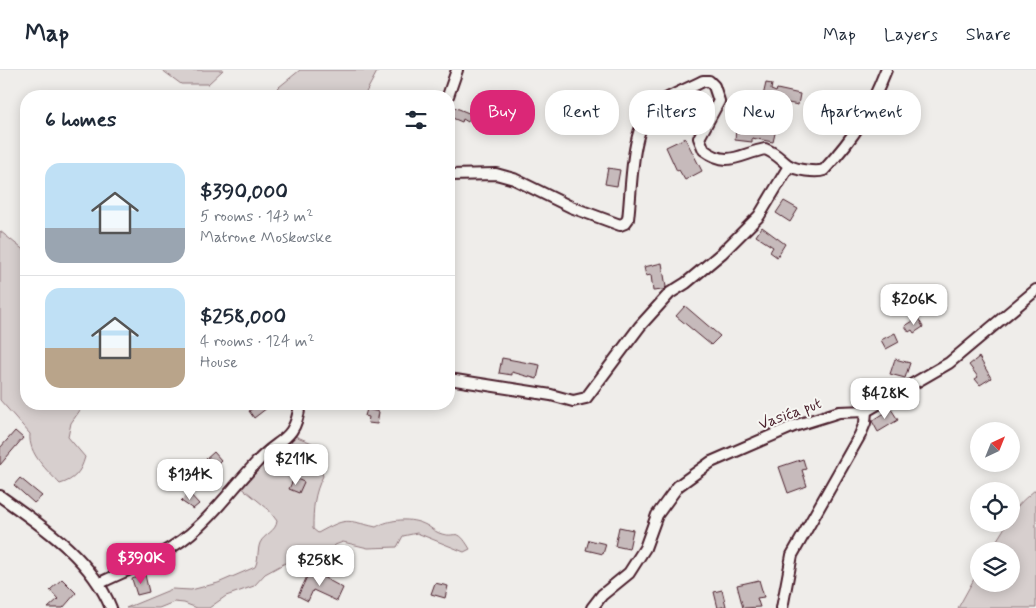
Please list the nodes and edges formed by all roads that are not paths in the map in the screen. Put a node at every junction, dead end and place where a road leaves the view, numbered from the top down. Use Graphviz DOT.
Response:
graph roads {
  1 [pos="458,70"];
  2 [pos="886,70"];
  3 [pos="450,90"];
  4 [pos="789,166"];
  5 [pos="455,175"];
  6 [pos="1036,290"];
  7 [pos="455,380"];
  8 [pos="299,410"];
  9 [pos="866,411"];
  10 [pos="0,496"];
  11 [pos="100,583"];
  12 [pos="111,608"];
  13 [pos="592,608"];
  14 [pos="782,608"];
  1 -- 3 [label="street"];
  2 -- 4 [label="street"];
  4 -- 5 [label="street"];
  4 -- 7 [label="street"];
  6 -- 9 [label="street, Vasića put"];
  8 -- 11 [label="street"];
  9 -- 13 [label="street, Vasića put"];
  9 -- 14 [label="street"];
  10 -- 11 [label="street"];
  11 -- 12 [label="street"];
}
